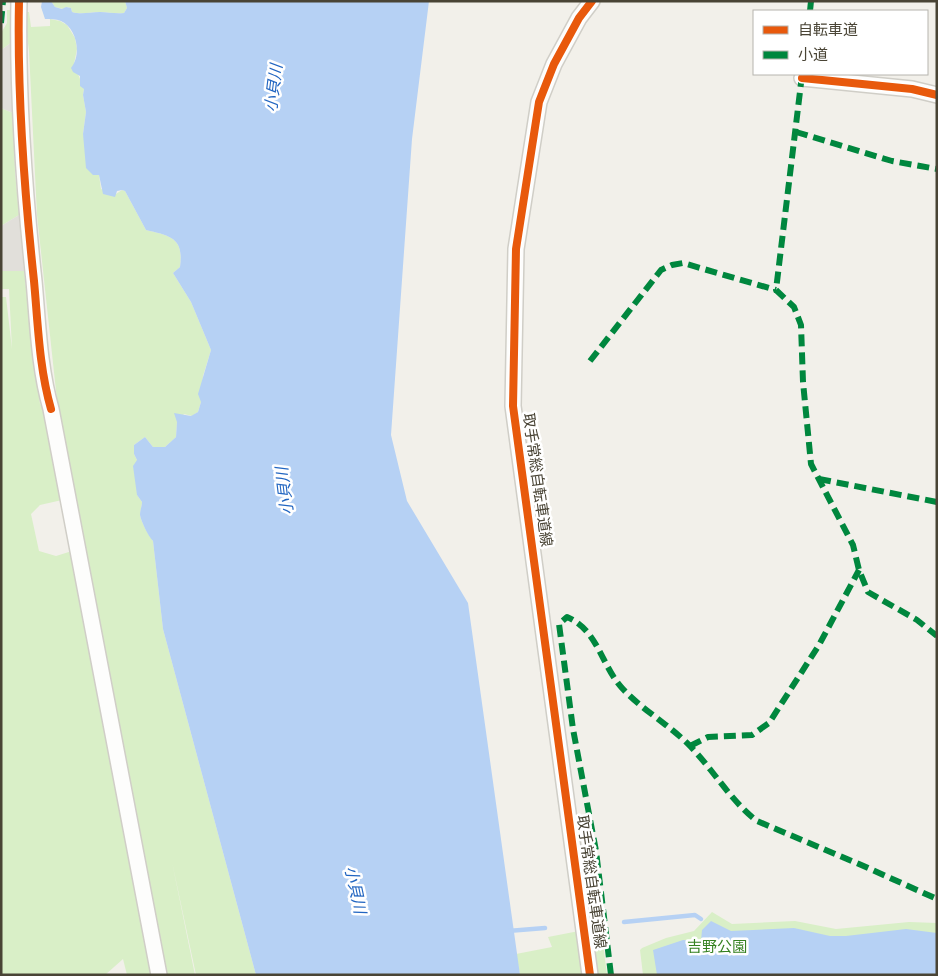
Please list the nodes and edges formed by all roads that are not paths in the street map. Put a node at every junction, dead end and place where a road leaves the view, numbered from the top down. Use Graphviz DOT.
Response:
graph roads {
  1 [pos="19,1"];
  2 [pos="592,1"];
  3 [pos="802,78"];
  4 [pos="937,95"];
  5 [pos="159,975"];
  6 [pos="590,975"];
  1 -- 5 [label="street"];
  2 -- 6 [label="street, 取手常総自転車道線"];
  3 -- 4 [label="street"];
}
